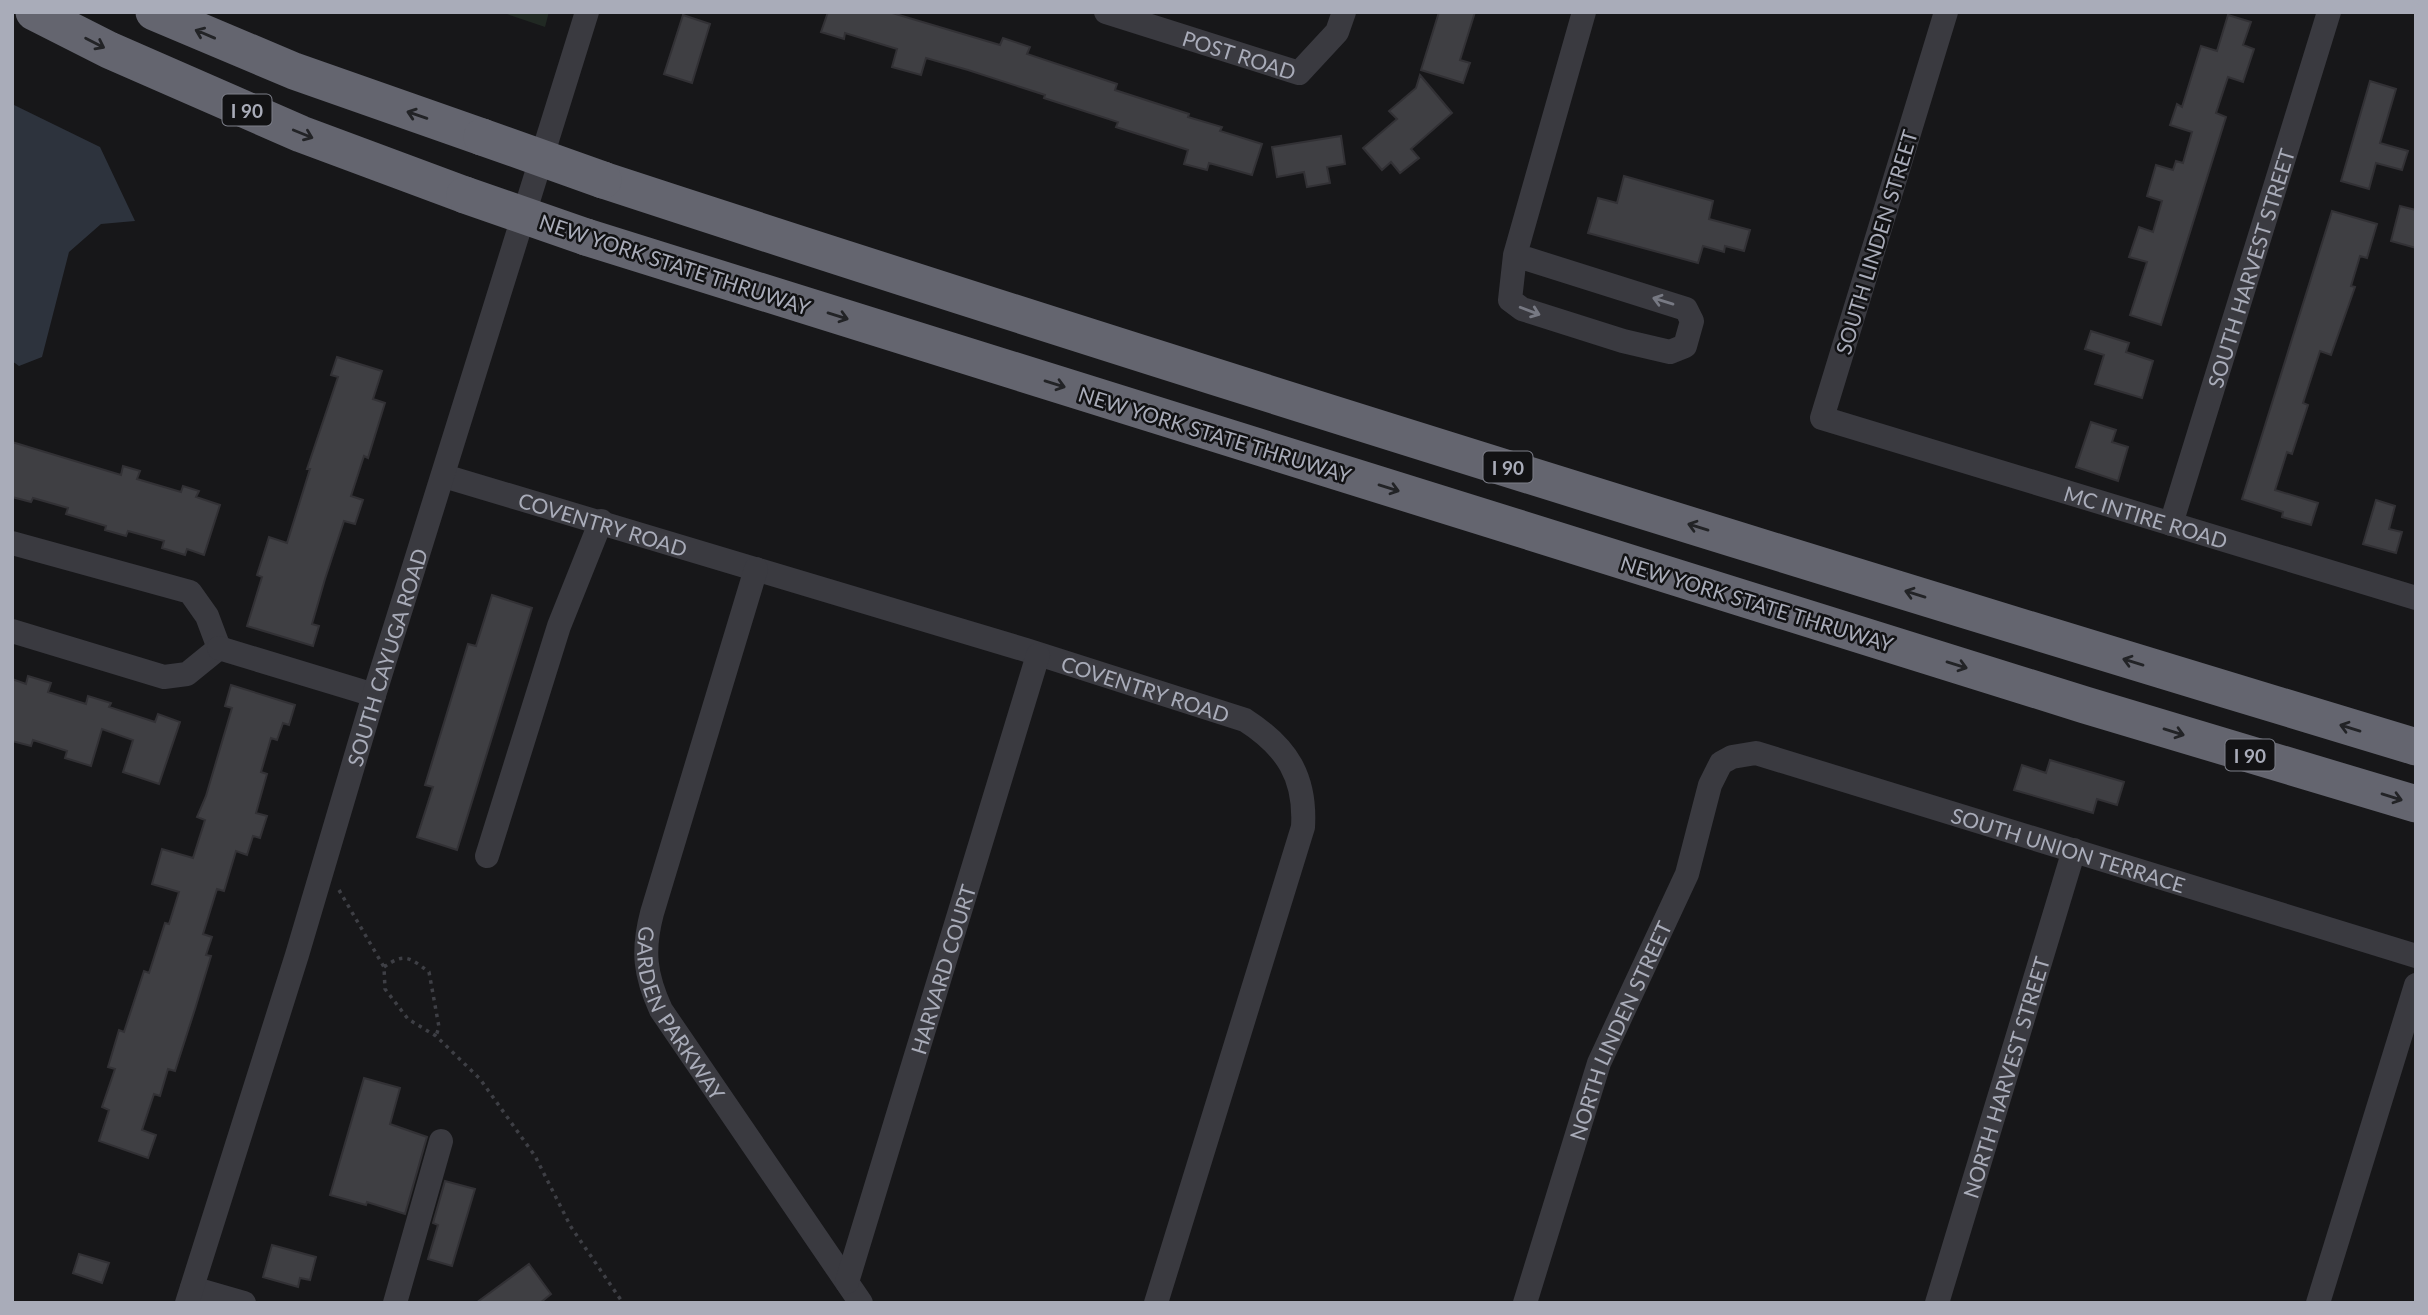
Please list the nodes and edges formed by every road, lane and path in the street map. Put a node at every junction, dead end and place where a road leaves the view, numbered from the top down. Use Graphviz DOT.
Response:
graph roads {
  1 [pos="34,12"];
  2 [pos="154,12"];
  3 [pos="587,12"];
  4 [pos="1106,12"];
  5 [pos="1344,12"];
  6 [pos="1584,12"];
  7 [pos="1946,12"];
  8 [pos="2329,12"];
  9 [pos="1515,254"];
  10 [pos="1877,434"];
  11 [pos="444,476"];
  12 [pos="601,521"];
  13 [pos="2171,524"];
  14 [pos="12,543"];
  15 [pos="755,569"];
  16 [pos="2416,598"];
  17 [pos="12,631"];
  18 [pos="219,648"];
  19 [pos="1038,654"];
  20 [pos="374,695"];
  21 [pos="2416,747"];
  22 [pos="1721,764"];
  23 [pos="2416,804"];
  24 [pos="2074,850"];
  25 [pos="487,856"];
  26 [pos="324,865"];
  27 [pos="2416,956"];
  28 [pos="384,967"];
  29 [pos="2416,985"];
  30 [pos="436,1036"];
  31 [pos="441,1141"];
  32 [pos="847,1282"];
  33 [pos="189,1295"];
  34 [pos="244,1303"];
  35 [pos="395,1303"];
  36 [pos="623,1303"];
  37 [pos="861,1303"];
  38 [pos="1156,1303"];
  39 [pos="1525,1303"];
  40 [pos="1937,1303"];
  41 [pos="2318,1303"];
  1 -- 23 [label="highway, NEW YORK STATE THRUWAY / I 90, one-way, bridge"];
  21 -- 2 [label="highway, I 90, one-way, bridge"];
  3 -- 11 [label="street, SOUTH CAYUGA ROAD"];
  4 -- 5 [label="street, POST ROAD"];
  6 -- 9 [label="street"];
  7 -- 10 [label="street, SOUTH LINDEN STREET"];
  8 -- 13 [label="street, SOUTH HARVEST STREET"];
  9 -- 9 [label="street, one-way"];
  10 -- 13 [label="street, MC INTIRE ROAD"];
  11 -- 12 [label="street, COVENTRY ROAD"];
  11 -- 20 [label="street, SOUTH CAYUGA ROAD"];
  12 -- 15 [label="street, COVENTRY ROAD"];
  12 -- 25 [label="street"];
  13 -- 16 [label="street, MC INTIRE ROAD"];
  14 -- 18 [label="street"];
  15 -- 19 [label="street, COVENTRY ROAD"];
  15 -- 32 [label="street, GARDEN PARKWAY"];
  17 -- 18 [label="street"];
  18 -- 20 [label="street"];
  19 -- 32 [label="street, HARVARD COURT"];
  19 -- 38 [label="street, COVENTRY ROAD"];
  20 -- 26 [label="street, SOUTH CAYUGA ROAD"];
  22 -- 24 [label="street, SOUTH UNION TERRACE"];
  22 -- 39 [label="street, NORTH LINDEN STREET"];
  24 -- 27 [label="street, SOUTH UNION TERRACE"];
  24 -- 40 [label="street, NORTH HARVEST STREET"];
  26 -- 28 [label="path"];
  26 -- 33 [label="street, SOUTH CAYUGA ROAD"];
  28 -- 30 [label="path"];
  28 -- 30 [label="path"];
  29 -- 41 [label="street"];
  30 -- 36 [label="path"];
  31 -- 35 [label="street"];
  32 -- 37 [label="street, GARDEN PARKWAY"];
  33 -- 34 [label="street"];
}
